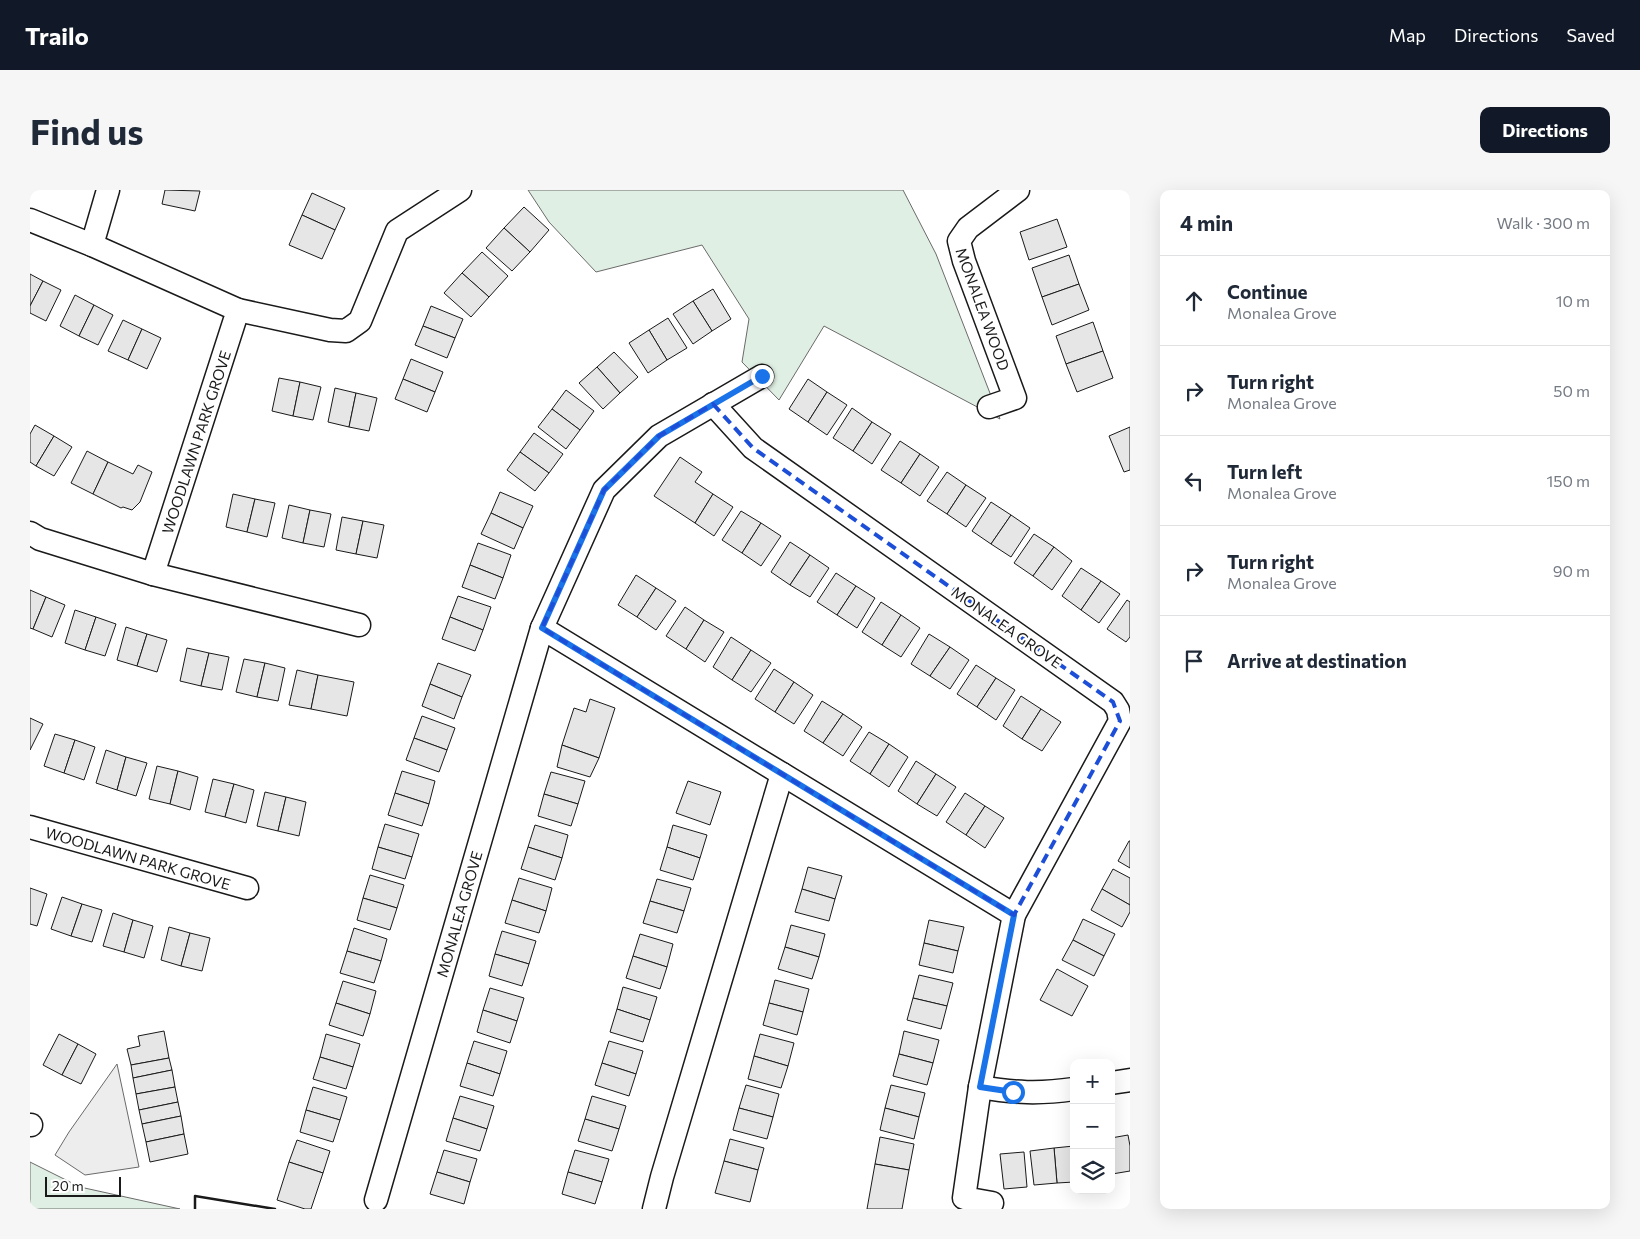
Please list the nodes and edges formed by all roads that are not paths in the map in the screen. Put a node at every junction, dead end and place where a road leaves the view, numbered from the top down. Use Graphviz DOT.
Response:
graph roads {
  1 [pos="108,190"];
  2 [pos="460,190"];
  3 [pos="1018,190"];
  4 [pos="30,220"];
  5 [pos="92,245"];
  6 [pos="238,310"];
  7 [pos="762,376"];
  8 [pos="713,404"];
  9 [pos="990,407"];
  10 [pos="30,533"];
  11 [pos="153,574"];
  12 [pos="359,625"];
  13 [pos="542,628"];
  14 [pos="782,774"];
  15 [pos="30,828"];
  16 [pos="247,888"];
  17 [pos="1014,915"];
  18 [pos="1130,1080"];
  19 [pos="1115,1082"];
  20 [pos="980,1087"];
  21 [pos="1070,1090"];
  22 [pos="376,1200"];
  23 [pos="992,1203"];
  24 [pos="654,1209"];
  1 -- 5 [label="street"];
  2 -- 6 [label="street"];
  3 -- 9 [label="street, MONALEA WOOD"];
  4 -- 5 [label="street"];
  5 -- 6 [label="street"];
  6 -- 11 [label="street, WOODLAWN PARK GROVE"];
  7 -- 8 [label="street, MONALEA GROVE"];
  8 -- 13 [label="street, MONALEA GROVE"];
  8 -- 17 [label="street, MONALEA GROVE"];
  10 -- 11 [label="street"];
  11 -- 12 [label="street"];
  13 -- 14 [label="street"];
  13 -- 22 [label="street, MONALEA GROVE"];
  14 -- 17 [label="street"];
  14 -- 24 [label="street"];
  15 -- 16 [label="street, WOODLAWN PARK GROVE"];
  17 -- 20 [label="street, MONALEA GROVE"];
  18 -- 19 [label="street"];
  20 -- 21 [label="street"];
  20 -- 23 [label="street, MONALEA GROVE"];
}
